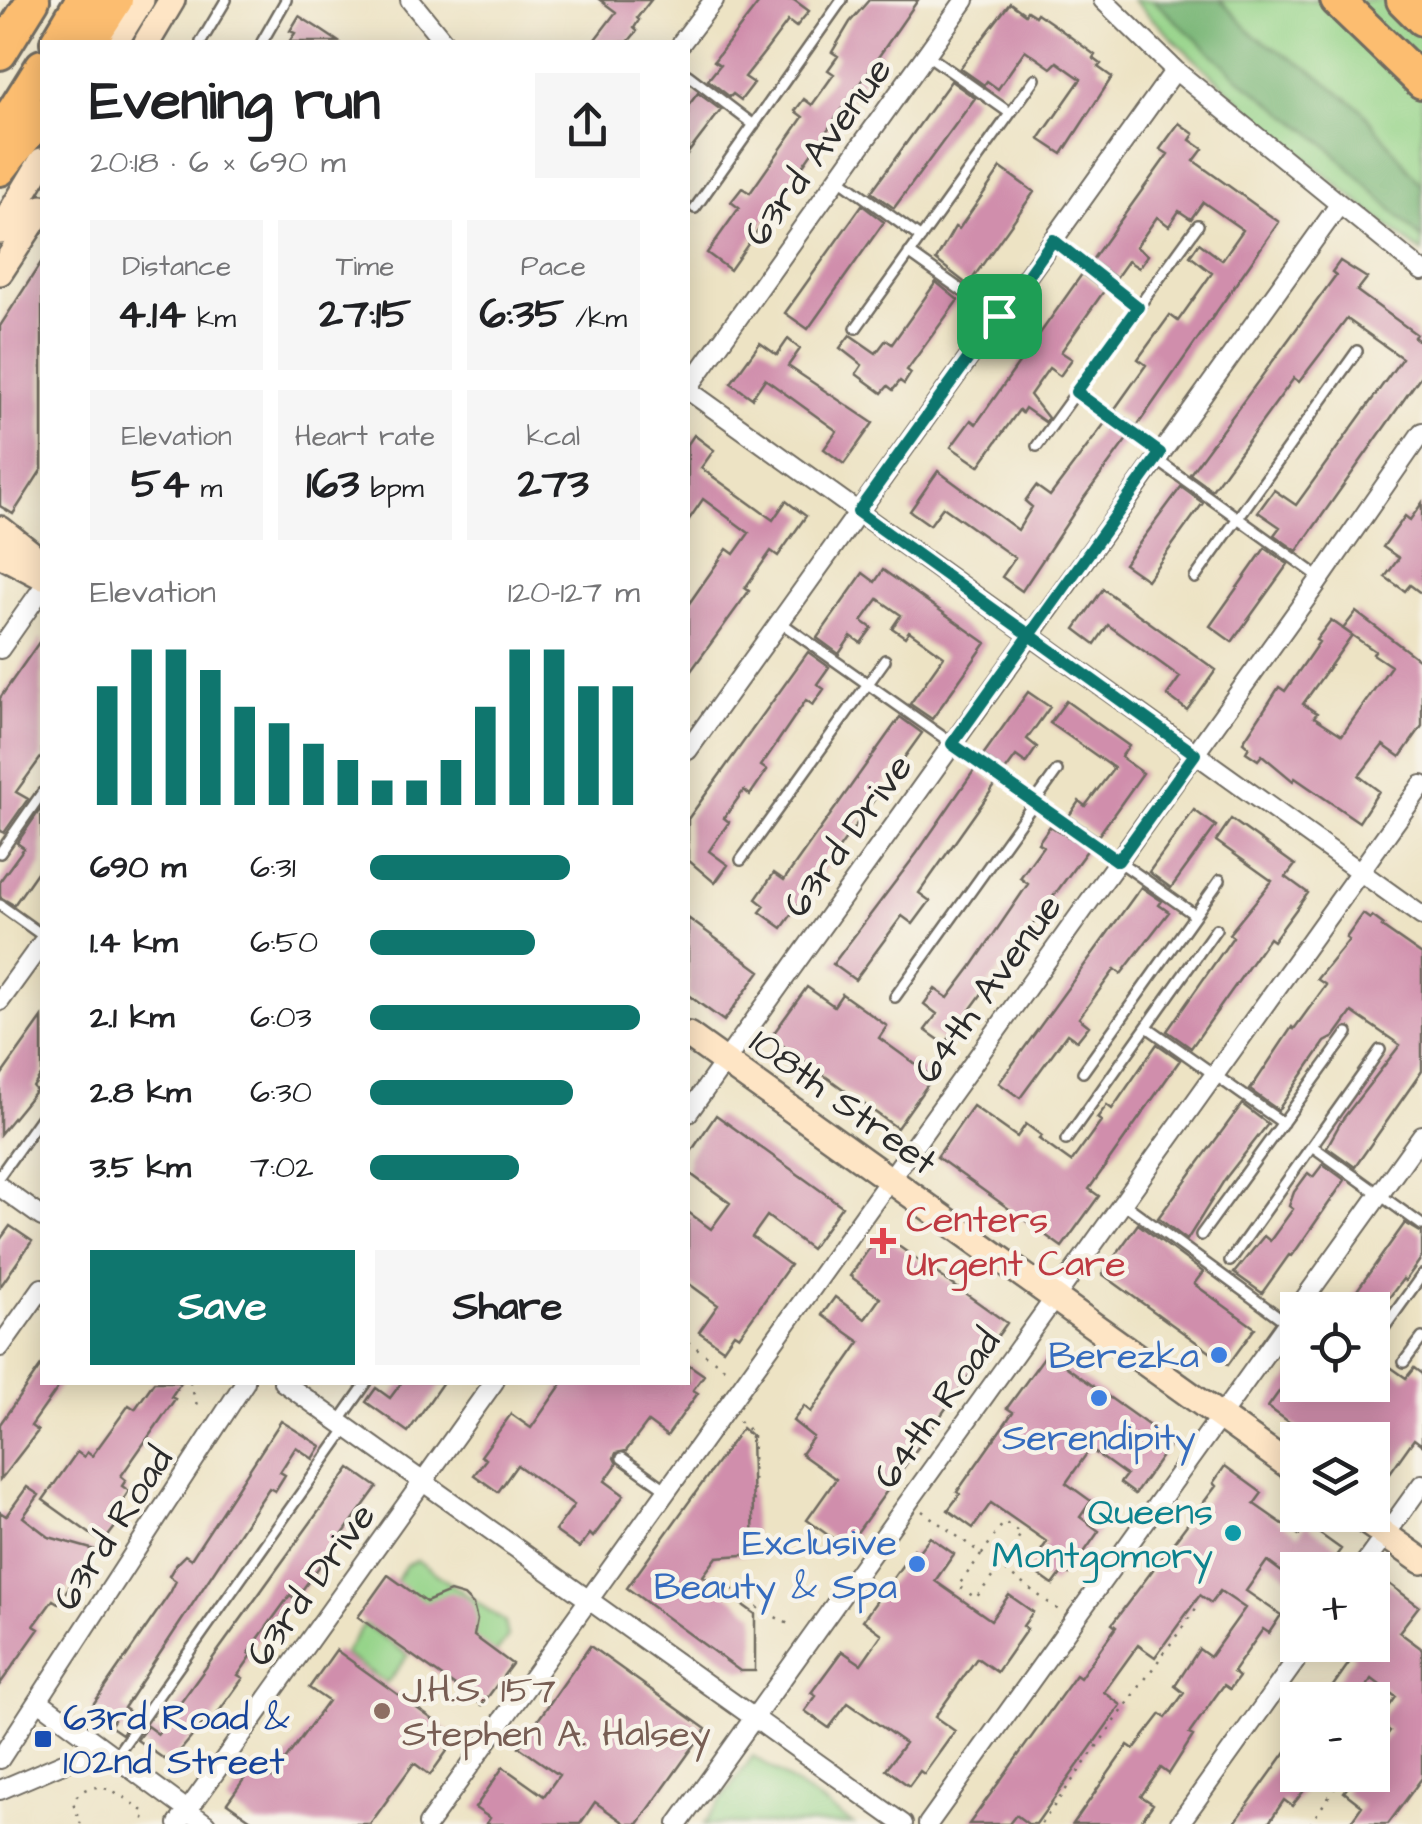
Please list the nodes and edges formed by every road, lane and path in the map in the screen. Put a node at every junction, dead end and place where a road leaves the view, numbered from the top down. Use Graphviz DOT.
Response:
graph roads {
  1 [pos="33,0"];
  2 [pos="82,0"];
  3 [pos="116,0"];
  4 [pos="141,0"];
  5 [pos="172,0"];
  6 [pos="226,0"];
  7 [pos="286,0"];
  8 [pos="410,0"];
  9 [pos="714,0"];
  10 [pos="842,0"];
  11 [pos="964,0"];
  12 [pos="1103,0"];
  13 [pos="1326,0"];
  14 [pos="1337,0"];
  15 [pos="1403,0"];
  16 [pos="1422,18"];
  17 [pos="58,40"];
  18 [pos="90,40"];
  19 [pos="116,40"];
  20 [pos="149,40"];
  21 [pos="201,40"];
  22 [pos="263,40"];
  23 [pos="442,40"];
  24 [pos="684,40"];
  25 [pos="0,53"];
  26 [pos="926,54"];
  27 [pos="1395,57"];
  28 [pos="40,69"];
  29 [pos="1175,70"];
  30 [pos="690,76"];
  31 [pos="1035,79"];
  32 [pos="1422,82"];
  33 [pos="1010,113"];
  34 [pos="40,117"];
  35 [pos="754,125"];
  36 [pos="0,133"];
  37 [pos="40,165"];
  38 [pos="0,169"];
  39 [pos="838,178"];
  40 [pos="1339,205"];
  41 [pos="695,208"];
  42 [pos="40,211"];
  43 [pos="1198,225"];
  44 [pos="0,231"];
  45 [pos="920,238"];
  46 [pos="1053,240"];
  47 [pos="909,254"];
  48 [pos="1422,271"];
  49 [pos="0,272"];
  50 [pos="1138,307"];
  51 [pos="999,316"];
  52 [pos="856,328"];
  53 [pos="1358,351"];
  54 [pos="690,386"];
  55 [pos="690,390"];
  56 [pos="1076,392"];
  57 [pos="1422,432"];
  58 [pos="1037,446"];
  59 [pos="1158,456"];
  60 [pos="858,512"];
  61 [pos="1238,518"];
  62 [pos="0,529"];
  63 [pos="0,554"];
  64 [pos="40,569"];
  65 [pos="40,572"];
  66 [pos="1195,578"];
  67 [pos="1321,578"];
  68 [pos="40,592"];
  69 [pos="780,622"];
  70 [pos="1030,635"];
  71 [pos="0,649"];
  72 [pos="884,660"];
  73 [pos="868,684"];
  74 [pos="952,744"];
  75 [pos="690,747"];
  76 [pos="1195,754"];
  77 [pos="1057,771"];
  78 [pos="1422,786"];
  79 [pos="40,796"];
  80 [pos="1034,803"];
  81 [pos="0,853"];
  82 [pos="741,860"];
  83 [pos="1118,861"];
  84 [pos="1361,872"];
  85 [pos="1220,880"];
  86 [pos="0,905"];
  87 [pos="1195,915"];
  88 [pos="1422,916"];
  89 [pos="1216,928"];
  90 [pos="40,934"];
  91 [pos="40,946"];
  92 [pos="895,997"];
  93 [pos="0,1001"];
  94 [pos="1146,1027"];
  95 [pos="1348,1033"];
  96 [pos="690,1036"];
  97 [pos="1380,1050"];
  98 [pos="724,1061"];
  99 [pos="1083,1072"];
  100 [pos="1215,1075"];
  101 [pos="690,1109"];
  102 [pos="40,1120"];
  103 [pos="1283,1123"];
  104 [pos="1422,1135"];
  105 [pos="1066,1140"];
  106 [pos="1312,1146"];
  107 [pos="890,1180"];
  108 [pos="2,1189"];
  109 [pos="1380,1194"];
  110 [pos="1123,1203"];
  111 [pos="40,1216"];
  112 [pos="1422,1225"];
  113 [pos="1201,1235"];
  114 [pos="1230,1261"];
  115 [pos="1422,1275"];
  116 [pos="40,1291"];
  117 [pos="1310,1292"];
  118 [pos="1054,1298"];
  119 [pos="1280,1317"];
  120 [pos="1390,1320"];
  121 [pos="1280,1334"];
  122 [pos="1422,1338"];
  123 [pos="690,1343"];
  124 [pos="0,1348"];
  125 [pos="1404,1362"];
  126 [pos="730,1372"];
  127 [pos="191,1385"];
  128 [pos="243,1385"];
  129 [pos="286,1385"];
  130 [pos="365,1385"];
  131 [pos="492,1385"];
  132 [pos="198,1412"];
  133 [pos="1220,1417"];
  134 [pos="738,1420"];
  135 [pos="343,1425"];
  136 [pos="622,1458"];
  137 [pos="1280,1459"];
  138 [pos="423,1481"];
  139 [pos="1422,1484"];
  140 [pos="667,1490"];
  141 [pos="909,1501"];
  142 [pos="1381,1532"];
  143 [pos="1385,1535"];
  144 [pos="1373,1552"];
  145 [pos="982,1554"];
  146 [pos="754,1558"];
  147 [pos="1422,1562"];
  148 [pos="1000,1567"];
  149 [pos="716,1576"];
  150 [pos="589,1599"];
  151 [pos="1198,1608"];
  152 [pos="1074,1621"];
  153 [pos="794,1627"];
  154 [pos="1295,1662"];
  155 [pos="39,1700"];
  156 [pos="754,1718"];
  157 [pos="110,1754"];
  158 [pos="0,1759"];
  159 [pos="0,1790"];
  160 [pos="1332,1792"];
  161 [pos="183,1817"];
  162 [pos="80,1824"];
  163 [pos="142,1824"];
  164 [pos="206,1824"];
  165 [pos="428,1824"];
  166 [pos="678,1824"];
  167 [pos="903,1824"];
  168 [pos="928,1824"];
  169 [pos="1041,1824"];
  170 [pos="1178,1824"];
  171 [pos="1310,1824"];
  1 -- 25 [label="highway"];
  2 -- 17 [label="highway"];
  3 -- 18 [label="highway"];
  4 -- 19 [label="main road"];
  5 -- 20 [label="main road"];
  6 -- 21 [label="lane"];
  7 -- 22 [label="lane"];
  8 -- 23 [label="street"];
  9 -- 24 [label="street"];
  10 -- 35 [label="lane"];
  11 -- 26 [label="street, 63rd Avenue"];
  12 -- 29 [label="street"];
  13 -- 27 [label="highway"];
  14 -- 27 [label="highway"];
  15 -- 16 [label="highway"];
  26 -- 33 [label="lane"];
  26 -- 39 [label="street, 63rd Avenue"];
  27 -- 32 [label="highway"];
  28 -- 36 [label="highway"];
  29 -- 40 [label="street"];
  29 -- 46 [label="street"];
  30 -- 35 [label="lane"];
  31 -- 33 [label="lane"];
  33 -- 45 [label="lane"];
  34 -- 38 [label="highway"];
  35 -- 41 [label="lane"];
  37 -- 44 [label="main road"];
  39 -- 45 [label="lane"];
  39 -- 54 [label="street, 63rd Avenue"];
  40 -- 48 [label="street"];
  40 -- 59 [label="street, 63rd Drive"];
  42 -- 49 [label="main road"];
  43 -- 50 [label="lane"];
  45 -- 47 [label="lane"];
  46 -- 50 [label="lane"];
  46 -- 51 [label="street"];
  47 -- 51 [label="lane"];
  47 -- 52 [label="lane"];
  50 -- 56 [label="lane"];
  51 -- 60 [label="street"];
  53 -- 61 [label="lane"];
  55 -- 60 [label="street"];
  56 -- 58 [label="lane"];
  56 -- 59 [label="lane"];
  57 -- 67 [label="street, 64th Avenue"];
  59 -- 61 [label="lane"];
  59 -- 70 [label="street, 63rd Drive"];
  60 -- 69 [label="street"];
  60 -- 70 [label="street"];
  61 -- 66 [label="lane"];
  61 -- 67 [label="lane"];
  62 -- 64 [label="main road"];
  63 -- 65 [label="main road"];
  67 -- 76 [label="street, 64th Avenue"];
  68 -- 71 [label="street"];
  69 -- 73 [label="lane"];
  69 -- 75 [label="street"];
  70 -- 74 [label="street, 63rd Drive"];
  70 -- 76 [label="street"];
  72 -- 73 [label="lane"];
  73 -- 74 [label="lane"];
  73 -- 82 [label="lane"];
  74 -- 80 [label="lane"];
  74 -- 98 [label="street, 63rd Drive"];
  76 -- 83 [label="street, 64th Avenue"];
  76 -- 84 [label="street"];
  77 -- 80 [label="lane"];
  78 -- 84 [label="street, 64th Road"];
  79 -- 81 [label="lane"];
  80 -- 83 [label="lane"];
  80 -- 92 [label="lane"];
  83 -- 87 [label="lane"];
  83 -- 107 [label="street, 64th Avenue"];
  84 -- 88 [label="street"];
  84 -- 100 [label="street, 64th Road"];
  85 -- 87 [label="lane"];
  86 -- 90 [label="lane"];
  87 -- 99 [label="lane"];
  89 -- 94 [label="lane"];
  91 -- 93 [label="street"];
  94 -- 100 [label="lane"];
  94 -- 105 [label="lane"];
  95 -- 103 [label="lane"];
  96 -- 98 [label="main road, 108th Street"];
  97 -- 106 [label="lane"];
  98 -- 101 [label="street, 63rd Drive"];
  98 -- 107 [label="main road, 108th Street"];
  100 -- 103 [label="lane"];
  100 -- 110 [label="street, 64th Road"];
  102 -- 108 [label="lane"];
  103 -- 113 [label="lane"];
  104 -- 109 [label="street"];
  106 -- 109 [label="lane"];
  106 -- 114 [label="lane"];
  107 -- 118 [label="main road, 108th Street"];
  107 -- 140 [label="street, 64th Avenue"];
  108 -- 111 [label="street"];
  109 -- 112 [label="lane"];
  109 -- 117 [label="street"];
  110 -- 118 [label="street, 64th Road"];
  110 -- 119 [label="lane"];
  115 -- 120 [label="lane"];
  116 -- 124 [label="street"];
  118 -- 133 [label="main road, 108th Street"];
  118 -- 141 [label="street, 64th Road"];
  121 -- 133 [label="street"];
  122 -- 125 [label="lane"];
  123 -- 126 [label="path"];
  127 -- 132 [label="path"];
  128 -- 155 [label="street, 63rd Road"];
  129 -- 135 [label="street"];
  130 -- 135 [label="lane"];
  131 -- 138 [label="street, 63rd Drive"];
  133 -- 137 [label="main road, 108th Street"];
  133 -- 152 [label="street"];
  134 -- 146 [label="path"];
  135 -- 138 [label="street"];
  135 -- 157 [label="lane"];
  136 -- 140 [label="lane"];
  138 -- 150 [label="street"];
  138 -- 161 [label="street, 63rd Drive"];
  139 -- 143 [label="street"];
  140 -- 150 [label="street, 64th Avenue"];
  141 -- 145 [label="path"];
  141 -- 156 [label="street, 64th Road"];
  142 -- 143 [label="main road"];
  143 -- 144 [label="street"];
  143 -- 147 [label="main road"];
  145 -- 148 [label="path"];
  145 -- 148 [label="path"];
  148 -- 152 [label="path"];
  149 -- 153 [label="path"];
  150 -- 156 [label="street"];
  150 -- 165 [label="street, 64th Avenue"];
  151 -- 169 [label="path"];
  152 -- 168 [label="street"];
  154 -- 170 [label="street"];
  155 -- 157 [label="street"];
  155 -- 158 [label="street, 63rd Road"];
  156 -- 166 [label="street, 64th Road"];
  156 -- 167 [label="street"];
  157 -- 159 [label="street"];
  157 -- 161 [label="street"];
  160 -- 171 [label="path"];
  161 -- 164 [label="street"];
  162 -- 163 [label="path"];
}
